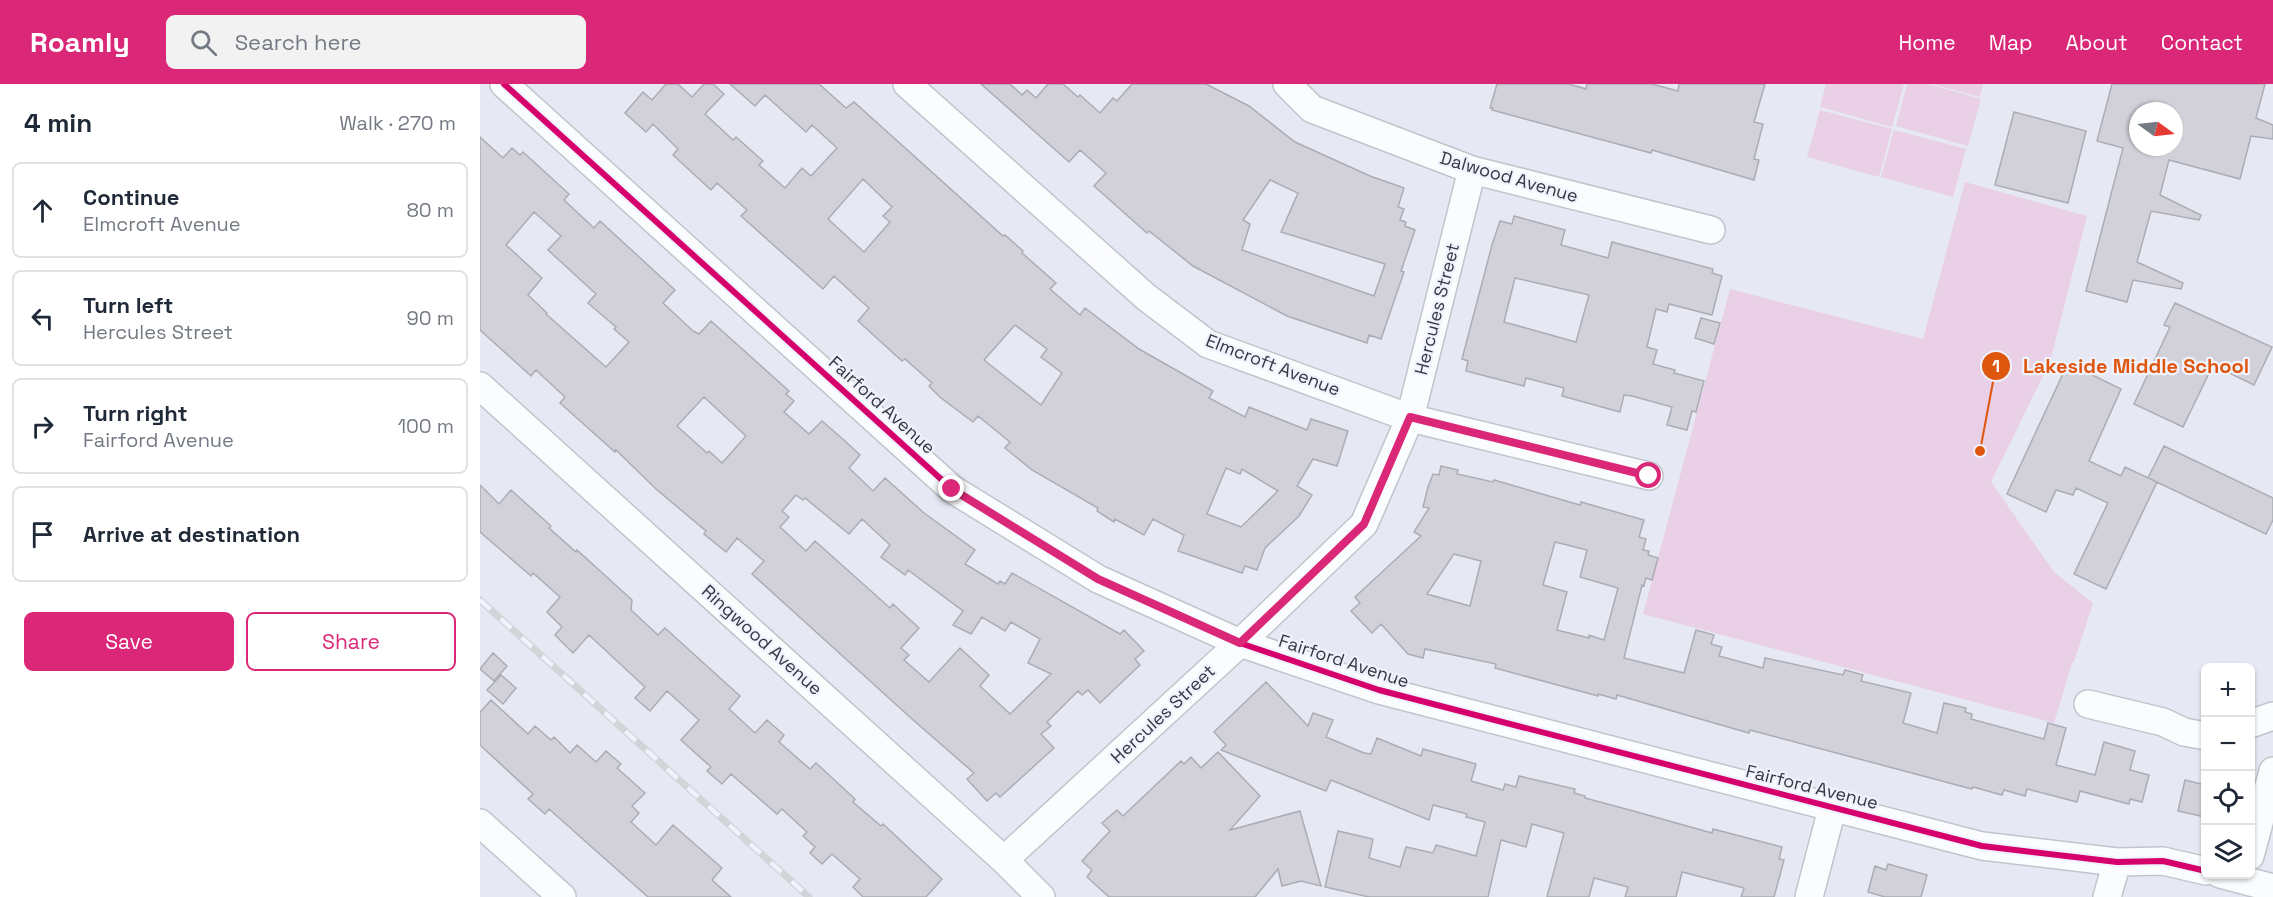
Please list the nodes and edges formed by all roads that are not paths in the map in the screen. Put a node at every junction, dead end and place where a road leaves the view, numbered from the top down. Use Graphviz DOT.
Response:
graph roads {
  1 [pos="504,84"];
  2 [pos="907,84"];
  3 [pos="1287,84"];
  4 [pos="1472,170"];
  5 [pos="1711,230"];
  6 [pos="480,386"];
  7 [pos="1410,417"];
  8 [pos="1649,476"];
  9 [pos="1240,643"];
  10 [pos="2088,704"];
  11 [pos="2273,716"];
  12 [pos="2255,722"];
  13 [pos="2201,735"];
  14 [pos="2273,771"];
  15 [pos="1832,808"];
  16 [pos="480,823"];
  17 [pos="2255,826"];
  18 [pos="1004,860"];
  19 [pos="2117,862"];
  20 [pos="2201,870"];
  21 [pos="2255,879"];
  22 [pos="2273,888"];
  23 [pos="562,897"];
  24 [pos="1041,897"];
  25 [pos="1809,897"];
  26 [pos="2107,897"];
  1 -- 9 [label="street, Fairford Avenue"];
  2 -- 7 [label="street, Elmcroft Avenue"];
  3 -- 4 [label="street, Dalwood Avenue"];
  4 -- 5 [label="street, Dalwood Avenue"];
  4 -- 7 [label="street, Hercules Street"];
  6 -- 18 [label="street, Ringwood Avenue"];
  7 -- 8 [label="street, Elmcroft Avenue"];
  7 -- 9 [label="street, Hercules Street"];
  9 -- 15 [label="street, Fairford Avenue"];
  9 -- 18 [label="street, Hercules Street"];
  10 -- 13 [label="street"];
  11 -- 12 [label="street"];
  14 -- 17 [label="street"];
  15 -- 19 [label="street, Fairford Avenue"];
  15 -- 25 [label="street"];
  16 -- 23 [label="street"];
  18 -- 24 [label="street, Ringwood Avenue"];
  19 -- 20 [label="street, Fairford Avenue"];
  19 -- 26 [label="street"];
  21 -- 22 [label="street"];
}
